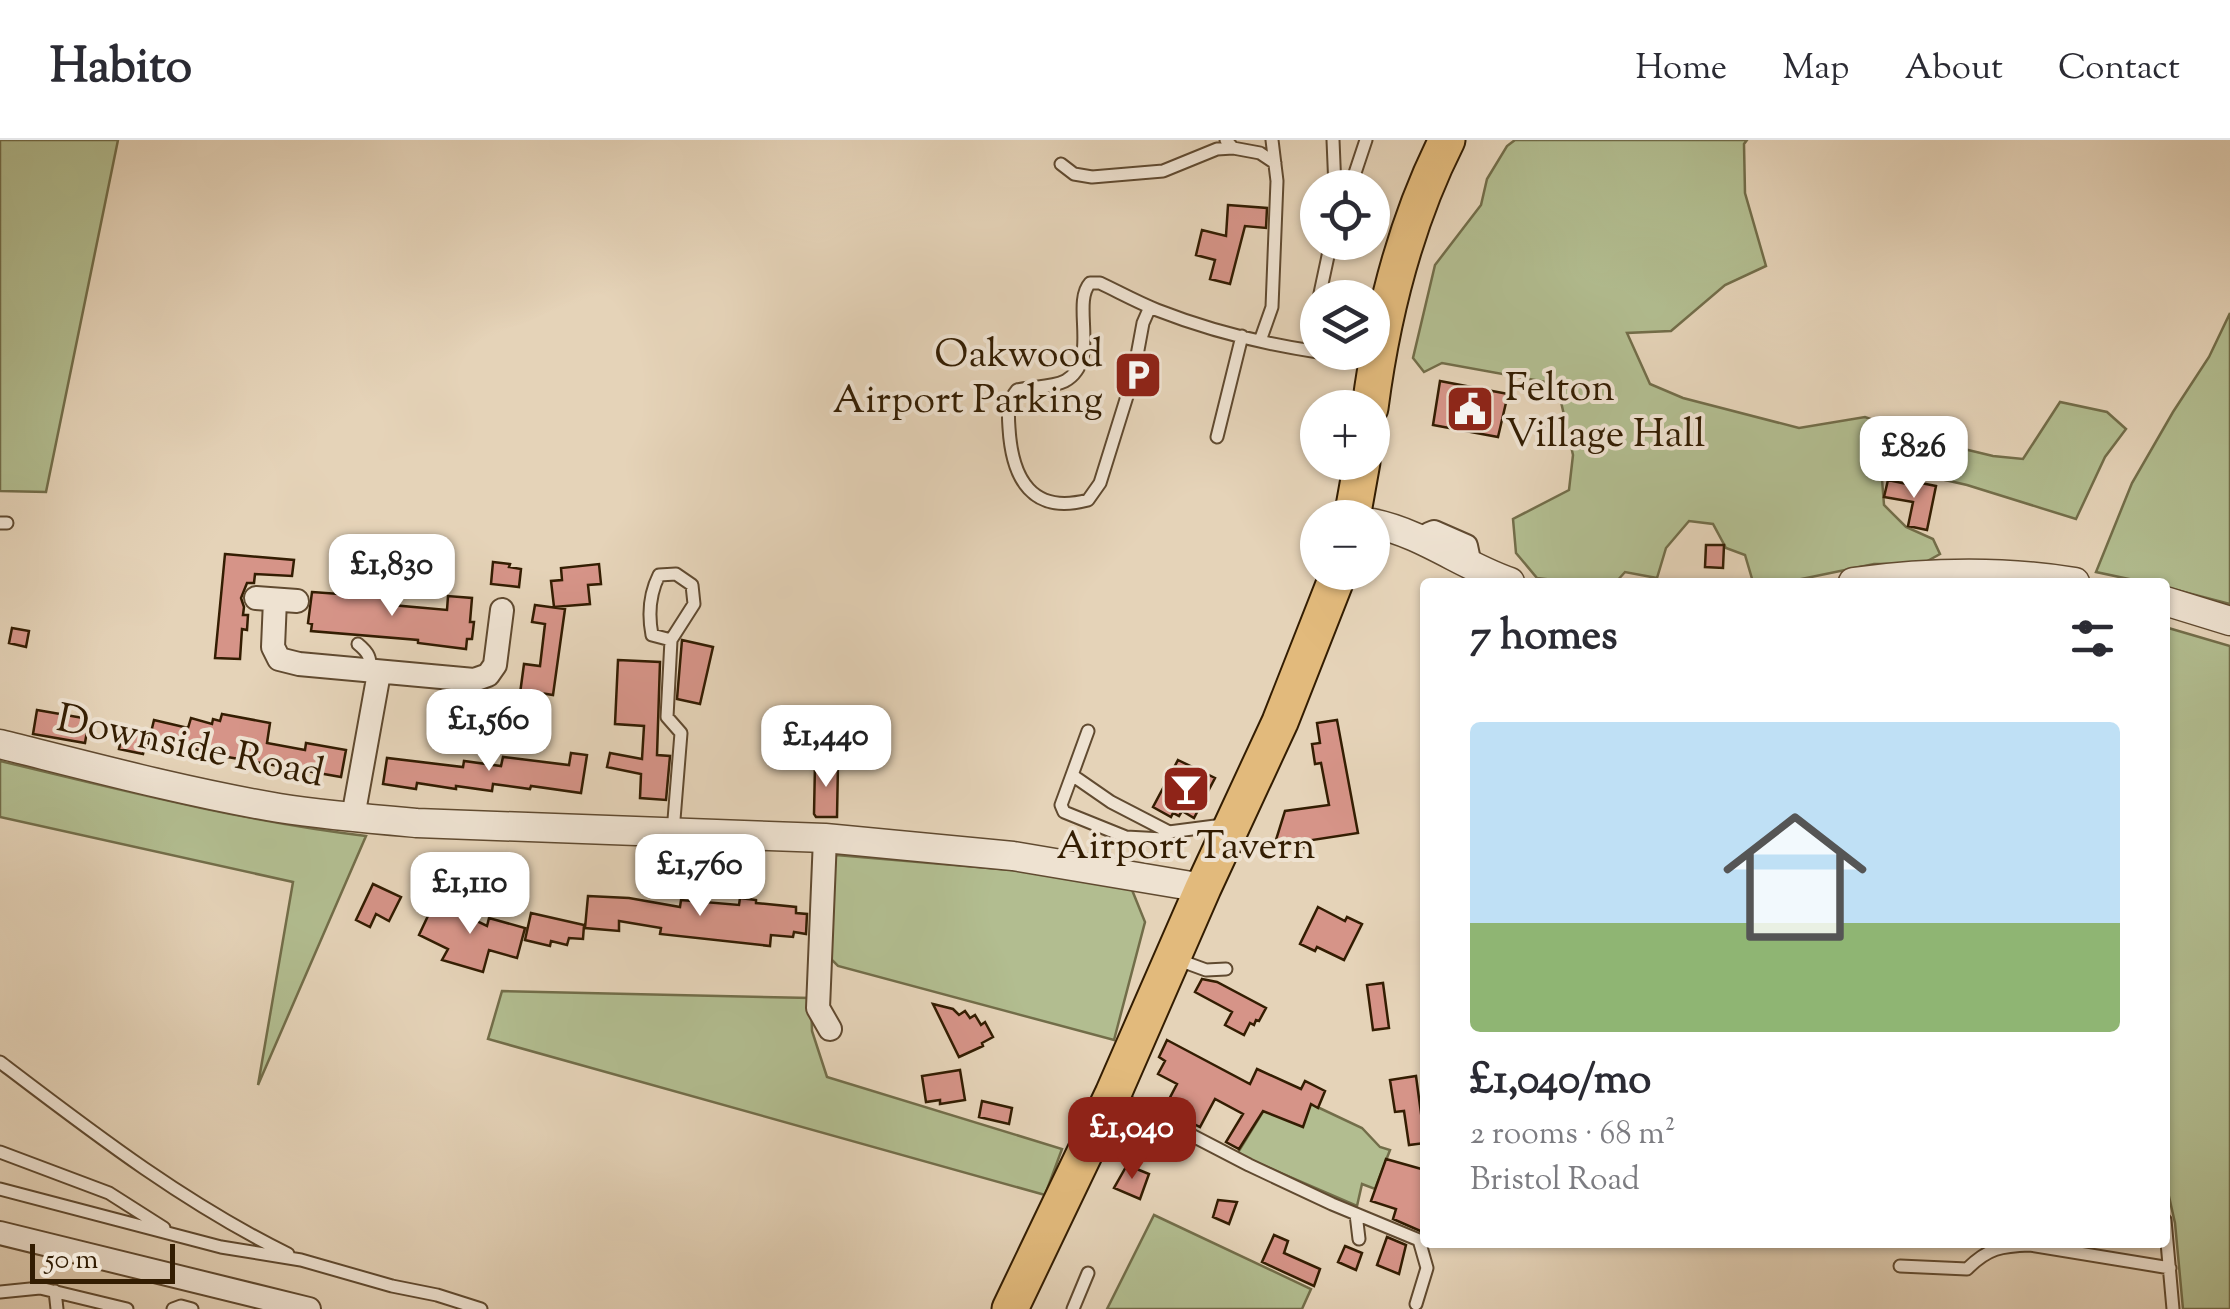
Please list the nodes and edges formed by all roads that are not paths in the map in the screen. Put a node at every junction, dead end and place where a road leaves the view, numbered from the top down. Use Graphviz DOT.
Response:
graph roads {
  1 [pos="1272,140"];
  2 [pos="1333,140"];
  3 [pos="1366,140"];
  4 [pos="1446,140"];
  5 [pos="1230,144"];
  6 [pos="1275,163"];
  7 [pos="1060,164"];
  8 [pos="1335,170"];
  9 [pos="1356,170"];
  10 [pos="1390,300"];
  11 [pos="1150,307"];
  12 [pos="1242,336"];
  13 [pos="1260,341"];
  14 [pos="1300,348"];
  15 [pos="1216,437"];
  16 [pos="1390,528"];
  17 [pos="1501,578"];
  18 [pos="1907,578"];
  19 [pos="2040,578"];
  20 [pos="1332,590"];
  21 [pos="276,599"];
  22 [pos="2170,603"];
  23 [pos="502,610"];
  24 [pos="2230,621"];
  25 [pos="672,640"];
  26 [pos="358,644"];
  27 [pos="375,672"];
  28 [pos="1088,730"];
  29 [pos="0,744"];
  30 [pos="1072,774"];
  31 [pos="353,817"];
  32 [pos="1232,824"];
  33 [pos="673,832"];
  34 [pos="1169,832"];
  35 [pos="825,838"];
  36 [pos="1203,888"];
  37 [pos="1172,957"];
  38 [pos="1226,970"];
  39 [pos="830,1029"];
  40 [pos="0,1062"];
  41 [pos="1113,1094"];
  42 [pos="0,1139"];
  43 [pos="4,1153"];
  44 [pos="0,1189"];
  45 [pos="1356,1214"];
  46 [pos="0,1233"];
  47 [pos="176,1235"];
  48 [pos="1359,1239"];
  49 [pos="1420,1244"];
  50 [pos="1421,1248"];
  51 [pos="1999,1248"];
  52 [pos="2043,1248"];
  53 [pos="2168,1248"];
  54 [pos="301,1260"];
  55 [pos="1900,1266"];
  56 [pos="2170,1268"];
  57 [pos="1088,1272"];
  58 [pos="55,1291"];
  59 [pos="0,1292"];
  60 [pos="1416,1304"];
  61 [pos="56,1309"];
  62 [pos="128,1309"];
  63 [pos="174,1309"];
  64 [pos="192,1309"];
  65 [pos="308,1309"];
  66 [pos="482,1309"];
  67 [pos="1010,1309"];
  68 [pos="1073,1309"];
  69 [pos="2174,1309"];
  1 -- 6 [label="lane"];
  2 -- 8 [label="lane"];
  3 -- 9 [label="lane"];
  4 -- 10 [label="highway"];
  5 -- 6 [label="lane"];
  5 -- 7 [label="lane"];
  6 -- 13 [label="lane"];
  11 -- 11 [label="lane"];
  11 -- 12 [label="lane"];
  12 -- 13 [label="lane"];
  12 -- 15 [label="lane"];
  13 -- 14 [label="lane"];
  16 -- 17 [label="street"];
  18 -- 19 [label="street"];
  20 -- 32 [label="highway"];
  21 -- 27 [label="street"];
  22 -- 24 [label="street"];
  23 -- 27 [label="street"];
  25 -- 25 [label="lane"];
  25 -- 33 [label="lane"];
  26 -- 27 [label="lane"];
  27 -- 31 [label="street"];
  28 -- 30 [label="lane"];
  29 -- 31 [label="street, Downside Road"];
  30 -- 34 [label="lane"];
  30 -- 34 [label="lane"];
  31 -- 33 [label="street, Downside Road"];
  32 -- 34 [label="lane"];
  32 -- 36 [label="highway"];
  33 -- 35 [label="street, Downside Road"];
  35 -- 36 [label="street, Downside Road"];
  35 -- 39 [label="street"];
  36 -- 37 [label="highway"];
  37 -- 38 [label="lane"];
  37 -- 41 [label="highway"];
  40 -- 54 [label="lane"];
  41 -- 45 [label="lane"];
  41 -- 67 [label="highway"];
  42 -- 43 [label="lane"];
  43 -- 47 [label="lane"];
  44 -- 47 [label="lane"];
  45 -- 48 [label="lane"];
  45 -- 49 [label="lane"];
  46 -- 65 [label="street"];
  47 -- 54 [label="lane"];
  50 -- 60 [label="lane"];
  51 -- 55 [label="lane"];
  52 -- 56 [label="lane"];
  53 -- 56 [label="lane"];
  54 -- 66 [label="lane"];
  56 -- 69 [label="lane"];
  57 -- 68 [label="lane"];
  58 -- 59 [label="lane"];
  58 -- 61 [label="lane"];
  58 -- 62 [label="lane"];
  63 -- 64 [label="lane"];
}
